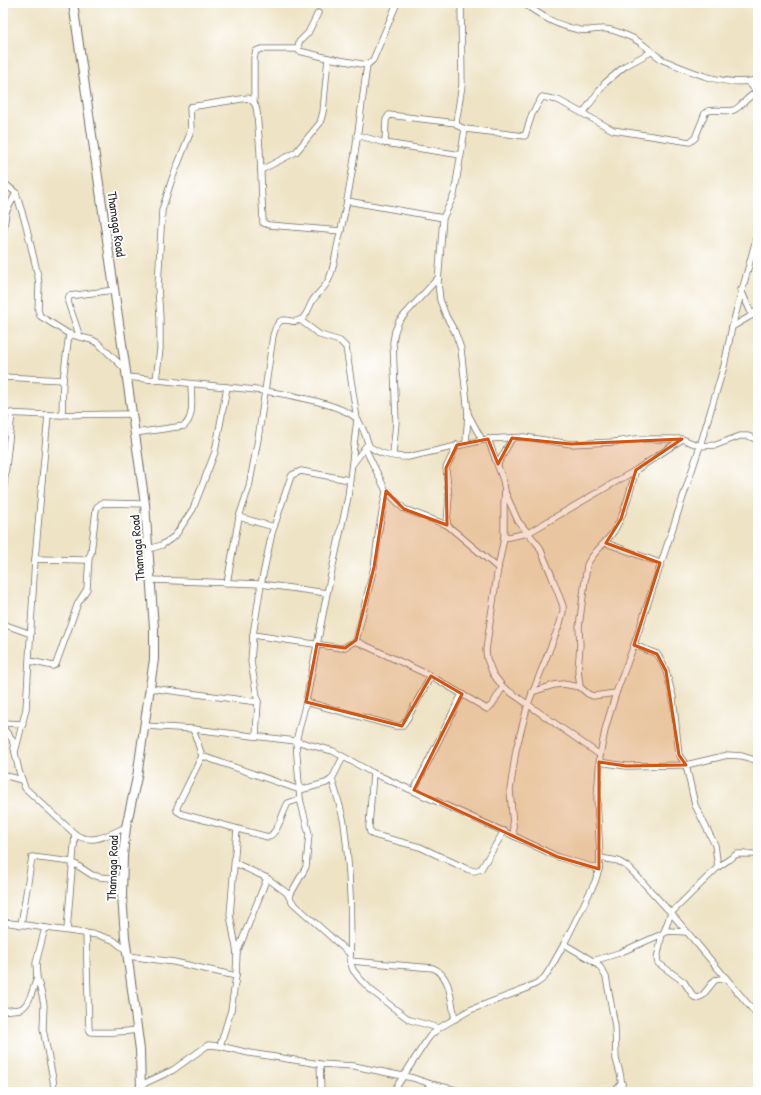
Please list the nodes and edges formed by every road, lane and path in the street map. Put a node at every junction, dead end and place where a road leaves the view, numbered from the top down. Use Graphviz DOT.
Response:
graph roads {
  1 [pos="73,3"];
  2 [pos="397,3"];
  3 [pos="461,3"];
  4 [pos="523,3"];
  5 [pos="318,13"];
  6 [pos="298,49"];
  7 [pos="651,52"];
  8 [pos="328,58"];
  9 [pos="367,65"];
  10 [pos="758,80"];
  11 [pos="748,82"];
  12 [pos="758,93"];
  13 [pos="254,101"];
  14 [pos="583,113"];
  15 [pos="456,123"];
  16 [pos="465,129"];
  17 [pos="357,135"];
  18 [pos="385,144"];
  19 [pos="461,155"];
  20 [pos="261,170"];
  21 [pos="3,182"];
  22 [pos="16,193"];
  23 [pos="347,201"];
  24 [pos="443,218"];
  25 [pos="341,231"];
  26 [pos="758,232"];
  27 [pos="3,236"];
  28 [pos="438,278"];
  29 [pos="114,290"];
  30 [pos="741,290"];
  31 [pos="758,310"];
  32 [pos="755,316"];
  33 [pos="300,320"];
  34 [pos="732,327"];
  35 [pos="69,334"];
  36 [pos="80,337"];
  37 [pos="126,373"];
  38 [pos="3,376"];
  39 [pos="63,380"];
  40 [pos="156,380"];
  41 [pos="191,384"];
  42 [pos="227,387"];
  43 [pos="266,391"];
  44 [pos="3,413"];
  45 [pos="12,413"];
  46 [pos="132,414"];
  47 [pos="468,414"];
  48 [pos="48,415"];
  49 [pos="62,415"];
  50 [pos="357,419"];
  51 [pos="135,433"];
  52 [pos="512,438"];
  53 [pos="485,439"];
  54 [pos="682,439"];
  55 [pos="758,440"];
  56 [pos="466,443"];
  57 [pos="458,445"];
  58 [pos="367,446"];
  59 [pos="700,446"];
  60 [pos="394,455"];
  61 [pos="498,464"];
  62 [pos="352,466"];
  63 [pos="636,470"];
  64 [pos="349,480"];
  65 [pos="505,490"];
  66 [pos="386,491"];
  67 [pos="3,494"];
  68 [pos="145,504"];
  69 [pos="239,517"];
  70 [pos="447,525"];
  71 [pos="274,527"];
  72 [pos="528,533"];
  73 [pos="504,538"];
  74 [pos="606,542"];
  75 [pos="149,549"];
  76 [pos="89,557"];
  77 [pos="35,559"];
  78 [pos="660,563"];
  79 [pos="498,568"];
  80 [pos="152,580"];
  81 [pos="227,583"];
  82 [pos="261,584"];
  83 [pos="327,593"];
  84 [pos="3,624"];
  85 [pos="31,634"];
  86 [pos="253,635"];
  87 [pos="356,641"];
  88 [pos="317,644"];
  89 [pos="634,645"];
  90 [pos="30,661"];
  91 [pos="431,676"];
  92 [pos="503,687"];
  93 [pos="150,688"];
  94 [pos="580,688"];
  95 [pos="532,692"];
  96 [pos="616,693"];
  97 [pos="462,694"];
  98 [pos="258,702"];
  99 [pos="306,702"];
  100 [pos="528,704"];
  101 [pos="3,723"];
  102 [pos="23,724"];
  103 [pos="145,726"];
  104 [pos="3,728"];
  105 [pos="193,729"];
  106 [pos="256,736"];
  107 [pos="296,741"];
  108 [pos="15,752"];
  109 [pos="600,755"];
  110 [pos="202,756"];
  111 [pos="344,757"];
  112 [pos="599,762"];
  113 [pos="758,762"];
  114 [pos="686,765"];
  115 [pos="374,773"];
  116 [pos="3,775"];
  117 [pos="332,779"];
  118 [pos="22,780"];
  119 [pos="300,790"];
  120 [pos="414,790"];
  121 [pos="300,799"];
  122 [pos="126,827"];
  123 [pos="238,829"];
  124 [pos="504,831"];
  125 [pos="75,834"];
  126 [pos="514,836"];
  127 [pos="758,854"];
  128 [pos="600,858"];
  129 [pos="72,862"];
  130 [pos="235,863"];
  131 [pos="718,867"];
  132 [pos="599,869"];
  133 [pos="267,878"];
  134 [pos="122,879"];
  135 [pos="289,897"];
  136 [pos="671,913"];
  137 [pos="3,922"];
  138 [pos="21,925"];
  139 [pos="45,928"];
  140 [pos="67,930"];
  141 [pos="686,932"];
  142 [pos="86,933"];
  143 [pos="663,933"];
  144 [pos="564,944"];
  145 [pos="237,953"];
  146 [pos="128,954"];
  147 [pos="350,954"];
  148 [pos="350,961"];
  149 [pos="593,961"];
  150 [pos="236,976"];
  151 [pos="36,978"];
  152 [pos="726,978"];
  153 [pos="3,1011"];
  154 [pos="758,1016"];
  155 [pos="455,1019"];
  156 [pos="440,1028"];
  157 [pos="138,1030"];
  158 [pos="220,1046"];
  159 [pos="320,1064"];
  160 [pos="403,1076"];
  161 [pos="622,1083"];
  162 [pos="430,1084"];
  163 [pos="141,1089"];
  164 [pos="54,1092"];
  165 [pos="321,1092"];
  166 [pos="393,1092"];
  167 [pos="427,1092"];
  168 [pos="465,1092"];
  169 [pos="614,1092"];
  170 [pos="623,1092"];
  1 -- 29 [label="main road, Thamaga Road"];
  2 -- 9 [label="street"];
  3 -- 15 [label="street"];
  4 -- 7 [label="street"];
  5 -- 6 [label="street"];
  6 -- 8 [label="street"];
  6 -- 13 [label="street"];
  7 -- 11 [label="street"];
  7 -- 14 [label="street"];
  8 -- 9 [label="street"];
  8 -- 20 [label="street"];
  9 -- 17 [label="street"];
  10 -- 11 [label="street"];
  11 -- 12 [label="street"];
  12 -- 14 [label="street"];
  13 -- 20 [label="street"];
  13 -- 40 [label="street"];
  14 -- 16 [label="street"];
  15 -- 16 [label="street"];
  15 -- 18 [label="street"];
  16 -- 19 [label="street"];
  17 -- 18 [label="street"];
  17 -- 23 [label="street"];
  18 -- 19 [label="street"];
  19 -- 24 [label="street"];
  20 -- 25 [label="street"];
  21 -- 22 [label="street"];
  22 -- 27 [label="street"];
  22 -- 35 [label="street"];
  23 -- 24 [label="street"];
  23 -- 25 [label="street"];
  24 -- 28 [label="street"];
  25 -- 33 [label="street"];
  26 -- 30 [label="street"];
  28 -- 47 [label="street"];
  28 -- 60 [label="street"];
  29 -- 36 [label="street"];
  29 -- 37 [label="main road, Thamaga Road"];
  30 -- 32 [label="street"];
  30 -- 34 [label="street"];
  31 -- 32 [label="street"];
  32 -- 34 [label="street"];
  33 -- 43 [label="street"];
  33 -- 50 [label="street"];
  34 -- 59 [label="street"];
  35 -- 36 [label="street"];
  35 -- 39 [label="street"];
  36 -- 37 [label="street"];
  37 -- 40 [label="street"];
  37 -- 46 [label="main road, Thamaga Road"];
  38 -- 39 [label="street"];
  39 -- 49 [label="street"];
  40 -- 41 [label="street"];
  41 -- 42 [label="street"];
  41 -- 51 [label="street"];
  42 -- 43 [label="street"];
  42 -- 75 [label="street"];
  43 -- 50 [label="street"];
  43 -- 69 [label="street"];
  44 -- 45 [label="street"];
  45 -- 48 [label="street"];
  45 -- 67 [label="street"];
  46 -- 49 [label="street"];
  46 -- 51 [label="main road, Thamaga Road"];
  47 -- 53 [label="street"];
  47 -- 56 [label="street"];
  48 -- 49 [label="street"];
  48 -- 77 [label="street"];
  50 -- 58 [label="street"];
  50 -- 62 [label="street"];
  51 -- 68 [label="main road, Thamaga Road"];
  52 -- 53 [label="street"];
  52 -- 54 [label="street"];
  52 -- 61 [label="street"];
  53 -- 56 [label="street"];
  53 -- 61 [label="street"];
  54 -- 59 [label="street"];
  54 -- 63 [label="street"];
  55 -- 59 [label="street"];
  56 -- 57 [label="street"];
  57 -- 60 [label="street"];
  57 -- 70 [label="street"];
  58 -- 60 [label="street"];
  58 -- 62 [label="street"];
  58 -- 66 [label="street"];
  59 -- 78 [label="street"];
  61 -- 65 [label="street"];
  62 -- 64 [label="street"];
  63 -- 72 [label="street"];
  63 -- 74 [label="street"];
  64 -- 71 [label="street"];
  64 -- 83 [label="street"];
  65 -- 72 [label="street"];
  65 -- 73 [label="street"];
  66 -- 70 [label="street"];
  66 -- 87 [label="street"];
  68 -- 75 [label="main road, Thamaga Road"];
  68 -- 76 [label="street"];
  69 -- 71 [label="street"];
  69 -- 81 [label="street"];
  70 -- 79 [label="street"];
  71 -- 82 [label="street"];
  72 -- 73 [label="street"];
  72 -- 95 [label="street"];
  73 -- 79 [label="street"];
  74 -- 78 [label="street"];
  74 -- 94 [label="street"];
  75 -- 80 [label="main road, Thamaga Road"];
  76 -- 77 [label="street"];
  76 -- 90 [label="street"];
  77 -- 85 [label="street"];
  78 -- 89 [label="street"];
  79 -- 92 [label="street"];
  80 -- 81 [label="street"];
  80 -- 93 [label="main road, Thamaga Road"];
  81 -- 82 [label="street"];
  82 -- 83 [label="street"];
  82 -- 86 [label="street"];
  83 -- 88 [label="street"];
  84 -- 85 [label="street"];
  85 -- 90 [label="street"];
  86 -- 88 [label="street"];
  86 -- 98 [label="street"];
  87 -- 88 [label="street"];
  87 -- 91 [label="street"];
  88 -- 99 [label="street"];
  89 -- 96 [label="street"];
  89 -- 114 [label="street"];
  90 -- 102 [label="street"];
  91 -- 97 [label="street"];
  91 -- 99 [label="street"];
  92 -- 97 [label="street"];
  92 -- 100 [label="street"];
  93 -- 98 [label="street"];
  93 -- 103 [label="main road, Thamaga Road"];
  94 -- 95 [label="street"];
  94 -- 96 [label="street"];
  95 -- 100 [label="street"];
  96 -- 109 [label="street"];
  97 -- 120 [label="street"];
  98 -- 106 [label="street"];
  99 -- 107 [label="street"];
  100 -- 109 [label="street"];
  100 -- 126 [label="street"];
  101 -- 102 [label="street"];
  102 -- 108 [label="street"];
  103 -- 105 [label="street"];
  103 -- 122 [label="main road, Thamaga Road"];
  104 -- 108 [label="street"];
  105 -- 106 [label="street"];
  105 -- 110 [label="street"];
  106 -- 107 [label="street"];
  107 -- 111 [label="street"];
  107 -- 119 [label="street"];
  108 -- 118 [label="street"];
  109 -- 112 [label="street"];
  110 -- 119 [label="street"];
  110 -- 123 [label="street"];
  111 -- 115 [label="street"];
  111 -- 117 [label="street"];
  112 -- 114 [label="street"];
  112 -- 128 [label="street"];
  113 -- 114 [label="street"];
  114 -- 131 [label="street"];
  115 -- 120 [label="street"];
  115 -- 124 [label="street"];
  116 -- 118 [label="street"];
  117 -- 119 [label="street"];
  117 -- 147 [label="street"];
  118 -- 125 [label="street"];
  119 -- 121 [label="street"];
  120 -- 124 [label="street"];
  121 -- 123 [label="street"];
  121 -- 135 [label="street"];
  122 -- 125 [label="street"];
  122 -- 134 [label="main road, Thamaga Road"];
  123 -- 130 [label="street"];
  124 -- 126 [label="street"];
  125 -- 129 [label="street"];
  126 -- 132 [label="street"];
  127 -- 131 [label="street"];
  128 -- 132 [label="street"];
  128 -- 136 [label="street"];
  129 -- 134 [label="street"];
  129 -- 138 [label="street"];
  129 -- 140 [label="street"];
  130 -- 133 [label="street"];
  130 -- 145 [label="street"];
  131 -- 136 [label="street"];
  132 -- 144 [label="street"];
  133 -- 135 [label="street"];
  133 -- 145 [label="street"];
  134 -- 146 [label="main road, Thamaga Road"];
  135 -- 147 [label="street"];
  136 -- 141 [label="street"];
  136 -- 143 [label="street"];
  137 -- 138 [label="street"];
  138 -- 139 [label="street"];
  139 -- 140 [label="street"];
  139 -- 151 [label="street"];
  140 -- 142 [label="street"];
  141 -- 143 [label="street"];
  141 -- 152 [label="street"];
  142 -- 146 [label="street"];
  142 -- 157 [label="street"];
  143 -- 149 [label="street"];
  143 -- 152 [label="street"];
  144 -- 149 [label="street"];
  144 -- 155 [label="street"];
  145 -- 150 [label="street"];
  146 -- 150 [label="street"];
  146 -- 157 [label="main road, Thamaga Road"];
  147 -- 148 [label="street"];
  148 -- 155 [label="street"];
  148 -- 156 [label="street"];
  149 -- 161 [label="street"];
  150 -- 158 [label="street"];
  151 -- 153 [label="street"];
  151 -- 164 [label="street"];
  152 -- 154 [label="street"];
  155 -- 156 [label="street"];
  156 -- 160 [label="street"];
  157 -- 163 [label="main road, Thamaga Road"];
  158 -- 159 [label="street"];
  158 -- 163 [label="street"];
  159 -- 160 [label="street"];
  159 -- 165 [label="street"];
  160 -- 162 [label="street"];
  160 -- 166 [label="street"];
  161 -- 169 [label="street"];
  161 -- 170 [label="street"];
  162 -- 167 [label="street"];
  162 -- 168 [label="street"];
}
